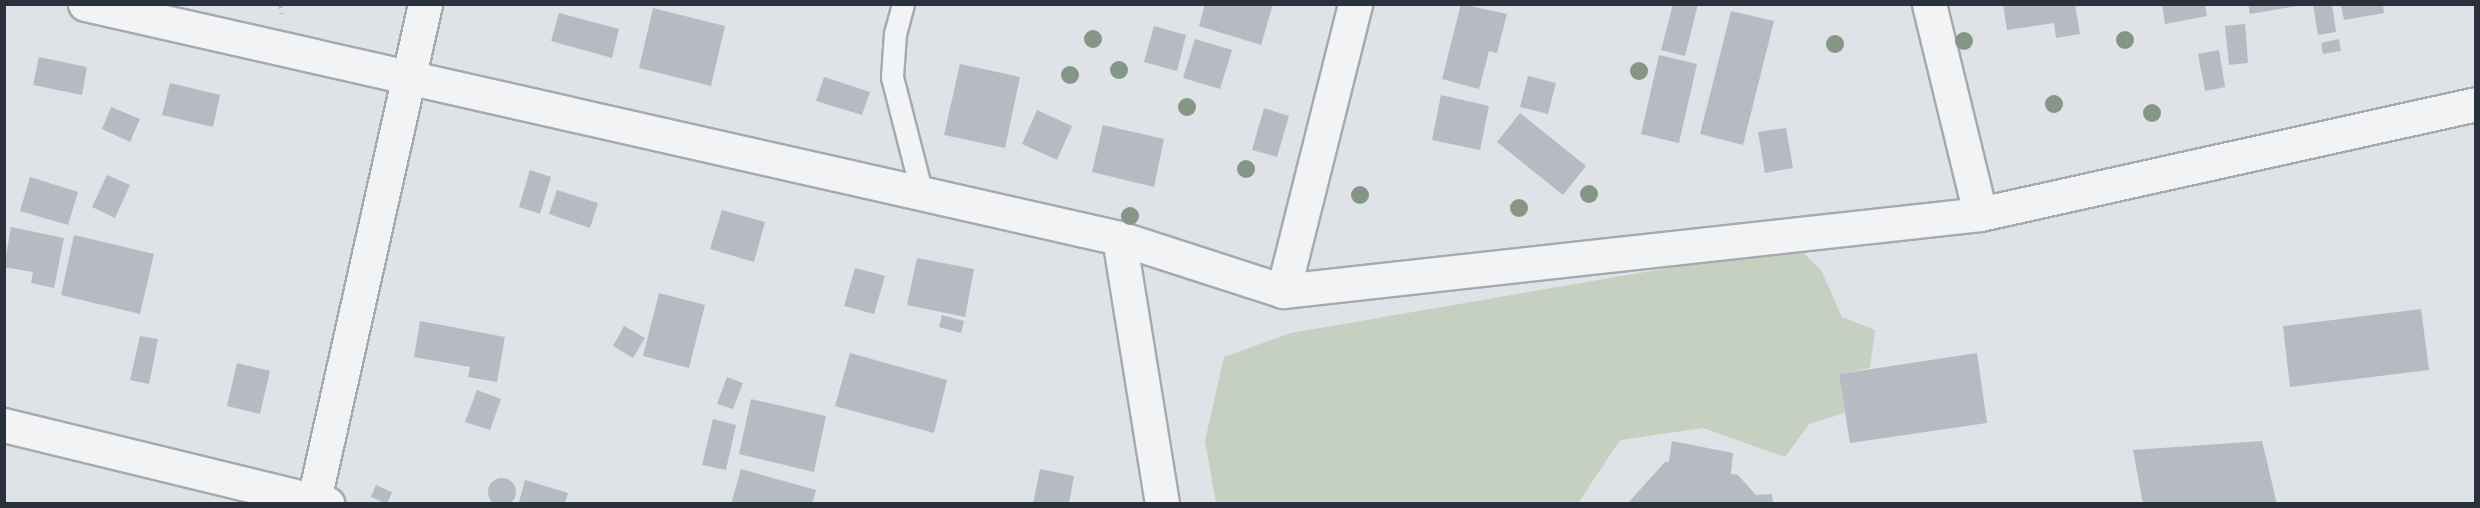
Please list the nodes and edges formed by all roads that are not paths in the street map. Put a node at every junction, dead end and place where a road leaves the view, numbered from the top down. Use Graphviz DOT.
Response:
graph roads {
  1 [pos="85,4"];
  2 [pos="425,4"];
  3 [pos="903,4"];
  4 [pos="1355,4"];
  5 [pos="1929,4"];
  6 [pos="408,80"];
  7 [pos="2475,105"];
  8 [pos="922,194"];
  9 [pos="1980,214"];
  10 [pos="1119,238"];
  11 [pos="1283,291"];
  12 [pos="4,425"];
  13 [pos="318,502"];
  14 [pos="1162,504"];
  1 -- 6 [label="street"];
  2 -- 6 [label="street"];
  3 -- 8 [label="lane"];
  4 -- 11 [label="street"];
  5 -- 9 [label="street"];
  6 -- 8 [label="street"];
  6 -- 13 [label="street"];
  7 -- 9 [label="street"];
  8 -- 10 [label="street"];
  9 -- 11 [label="street"];
  10 -- 11 [label="street"];
  10 -- 14 [label="street"];
  12 -- 13 [label="street"];
}
